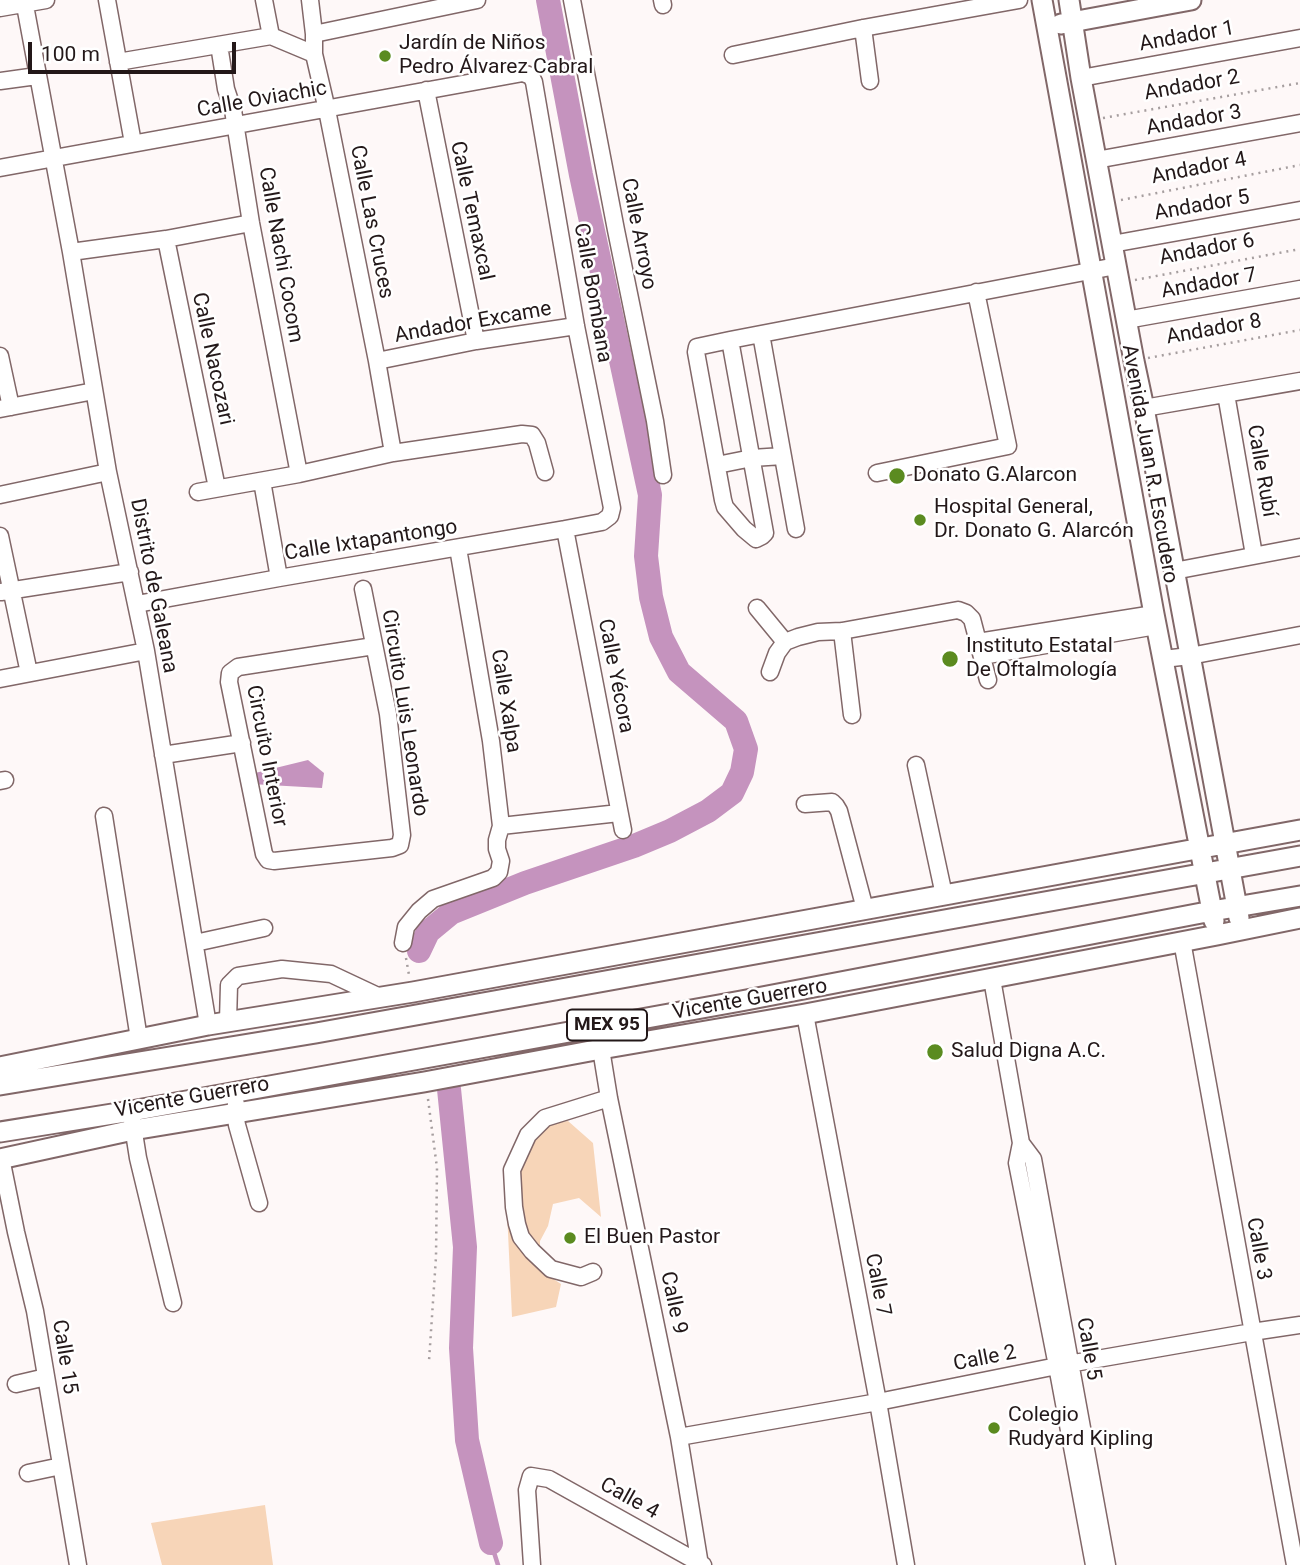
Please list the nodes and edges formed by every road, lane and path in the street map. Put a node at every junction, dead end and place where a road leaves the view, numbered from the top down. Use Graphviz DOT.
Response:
graph roads {
  1 [pos="46,0"];
  2 [pos="107,0"];
  3 [pos="264,0"];
  4 [pos="310,0"];
  5 [pos="477,0"];
  6 [pos="572,0"];
  7 [pos="1019,0"];
  8 [pos="1042,0"];
  9 [pos="1069,0"];
  10 [pos="1191,0"];
  11 [pos="24,2"];
  12 [pos="0,8"];
  13 [pos="1073,22"];
  14 [pos="1046,27"];
  15 [pos="863,28"];
  16 [pos="314,34"];
  17 [pos="271,36"];
  18 [pos="1300,38"];
  19 [pos="219,44"];
  20 [pos="314,54"];
  21 [pos="733,55"];
  22 [pos="118,62"];
  23 [pos="37,76"];
  24 [pos="531,76"];
  25 [pos="1081,78"];
  26 [pos="0,81"];
  27 [pos="870,81"];
  28 [pos="1300,83"];
  29 [pos="426,90"];
  30 [pos="327,110"];
  31 [pos="1088,120"];
  32 [pos="1300,123"];
  33 [pos="1064,125"];
  34 [pos="235,126"];
  35 [pos="133,143"];
  36 [pos="52,157"];
  37 [pos="1096,160"];
  38 [pos="1300,166"];
  39 [pos="0,168"];
  40 [pos="1104,204"];
  41 [pos="1300,210"];
  42 [pos="251,223"];
  43 [pos="166,239"];
  44 [pos="1112,244"];
  45 [pos="1300,248"];
  46 [pos="71,252"];
  47 [pos="1090,270"];
  48 [pos="1118,274"];
  49 [pos="1300,289"];
  50 [pos="976,292"];
  51 [pos="1126,320"];
  52 [pos="576,326"];
  53 [pos="1300,330"];
  54 [pos="761,334"];
  55 [pos="730,340"];
  56 [pos="476,341"];
  57 [pos="0,356"];
  58 [pos="377,361"];
  59 [pos="1134,361"];
  60 [pos="1300,381"];
  61 [pos="94,391"];
  62 [pos="1226,394"];
  63 [pos="5,408"];
  64 [pos="1144,408"];
  65 [pos="393,453"];
  66 [pos="783,456"];
  67 [pos="752,458"];
  68 [pos="717,465"];
  69 [pos="108,472"];
  70 [pos="545,472"];
  71 [pos="877,473"];
  72 [pos="299,474"];
  73 [pos="663,475"];
  74 [pos="262,481"];
  75 [pos="217,488"];
  76 [pos="198,492"];
  77 [pos="0,495"];
  78 [pos="610,516"];
  79 [pos="565,529"];
  80 [pos="796,529"];
  81 [pos="0,536"];
  82 [pos="1300,547"];
  83 [pos="458,548"];
  84 [pos="1254,555"];
  85 [pos="1174,571"];
  86 [pos="130,572"];
  87 [pos="279,578"];
  88 [pos="363,589"];
  89 [pos="5,591"];
  90 [pos="137,604"];
  91 [pos="757,608"];
  92 [pos="1155,620"];
  93 [pos="842,631"];
  94 [pos="1300,635"];
  95 [pos="785,642"];
  96 [pos="374,646"];
  97 [pos="980,649"];
  98 [pos="146,651"];
  99 [pos="1190,656"];
  100 [pos="1163,659"];
  101 [pos="770,672"];
  102 [pos="29,673"];
  103 [pos="0,678"];
  104 [pos="988,680"];
  105 [pos="852,715"];
  106 [pos="242,743"];
  107 [pos="163,755"];
  108 [pos="916,765"];
  109 [pos="805,804"];
  110 [pos="619,813"];
  111 [pos="104,816"];
  112 [pos="501,827"];
  113 [pos="623,830"];
  114 [pos="1300,830"];
  115 [pos="1224,843"];
  116 [pos="400,845"];
  117 [pos="1199,848"];
  118 [pos="1300,856"];
  119 [pos="1229,869"];
  120 [pos="1205,874"];
  121 [pos="944,895"];
  122 [pos="1300,896"];
  123 [pos="1237,907"];
  124 [pos="865,909"];
  125 [pos="1212,911"];
  126 [pos="1300,918"];
  127 [pos="264,928"];
  128 [pos="1242,930"];
  129 [pos="1217,935"];
  130 [pos="1181,941"];
  131 [pos="195,943"];
  132 [pos="403,943"];
  133 [pos="992,979"];
  134 [pos="413,992"];
  135 [pos="380,997"];
  136 [pos="741,1001"];
  137 [pos="805,1014"];
  138 [pos="228,1021"];
  139 [pos="747,1024"];
  140 [pos="208,1025"];
  141 [pos="139,1039"];
  142 [pos="601,1049"];
  143 [pos="153,1060"];
  144 [pos="0,1067"];
  145 [pos="424,1082"];
  146 [pos="0,1085"];
  147 [pos="236,1091"];
  148 [pos="609,1098"];
  149 [pos="235,1113"];
  150 [pos="132,1120"];
  151 [pos="0,1132"];
  152 [pos="1,1158"];
  153 [pos="259,1203"];
  154 [pos="593,1272"];
  155 [pos="173,1303"];
  156 [pos="1300,1325"];
  157 [pos="1252,1332"];
  158 [pos="429,1360"];
  159 [pos="1063,1366"];
  160 [pos="46,1377"];
  161 [pos="16,1384"];
  162 [pos="878,1402"];
  163 [pos="679,1437"];
  164 [pos="61,1466"];
  165 [pos="28,1473"];
  166 [pos="701,1564"];
  167 [pos="78,1565"];
  168 [pos="532,1565"];
  169 [pos="906,1565"];
  170 [pos="1094,1565"];
  171 [pos="1107,1565"];
  172 [pos="1295,1565"];
  1 -- 11 [label="street"];
  2 -- 22 [label="street"];
  3 -- 17 [label="street"];
  4 -- 16 [label="street, Calle Las Cruces"];
  5 -- 16 [label="street"];
  6 -- 73 [label="street, Calle Arroyo"];
  7 -- 15 [label="street"];
  8 -- 14 [label="main road, Avenida Juan R. Escudero"];
  9 -- 13 [label="main road, Avenida Juan R. Escudero"];
  10 -- 13 [label="main road"];
  11 -- 12 [label="street"];
  11 -- 23 [label="street, Distrito de Galeana"];
  13 -- 14 [label="main road"];
  13 -- 25 [label="main road, Avenida Juan R. Escudero"];
  14 -- 33 [label="main road, Avenida Juan R. Escudero"];
  15 -- 21 [label="street"];
  15 -- 27 [label="street"];
  16 -- 20 [label="street, Calle Las Cruces"];
  17 -- 19 [label="street"];
  17 -- 20 [label="street"];
  18 -- 25 [label="street, Andador 1"];
  19 -- 22 [label="street"];
  19 -- 34 [label="street, Calle Nachi Cocom"];
  20 -- 30 [label="street, Calle Las Cruces"];
  22 -- 35 [label="street"];
  23 -- 26 [label="street"];
  23 -- 36 [label="street, Distrito de Galeana"];
  24 -- 29 [label="street, Calle Oviachic"];
  24 -- 52 [label="street, Calle Bombana"];
  25 -- 31 [label="main road, Avenida Juan R. Escudero"];
  28 -- 31 [label="path, Andador 2"];
  29 -- 30 [label="street, Calle Oviachic"];
  29 -- 56 [label="street, Calle Temaxcal"];
  30 -- 34 [label="street, Calle Oviachic"];
  30 -- 58 [label="street, Calle Las Cruces"];
  31 -- 33 [label="main road"];
  31 -- 37 [label="main road, Avenida Juan R. Escudero"];
  32 -- 37 [label="street, Andador 3"];
  33 -- 47 [label="main road, Avenida Juan R. Escudero"];
  34 -- 35 [label="street, Calle Oviachic"];
  34 -- 42 [label="street, Calle Nachi Cocom"];
  35 -- 36 [label="street, Calle Oviachic"];
  36 -- 39 [label="street, Calle Oviachic"];
  36 -- 46 [label="street, Distrito de Galeana"];
  37 -- 40 [label="main road, Avenida Juan R. Escudero"];
  38 -- 40 [label="path, Andador 4"];
  40 -- 44 [label="main road, Avenida Juan R. Escudero"];
  41 -- 44 [label="street, Andador 5"];
  42 -- 43 [label="street"];
  42 -- 72 [label="street, Calle Nachi Cocom"];
  43 -- 46 [label="street"];
  43 -- 75 [label="street, Calle Nacozari"];
  44 -- 48 [label="main road, Avenida Juan R. Escudero"];
  45 -- 48 [label="path, Andador 6"];
  46 -- 61 [label="street, Distrito de Galeana"];
  47 -- 48 [label="street"];
  47 -- 50 [label="street"];
  47 -- 92 [label="main road, Avenida Juan R. Escudero"];
  48 -- 51 [label="main road, Avenida Juan R. Escudero"];
  49 -- 51 [label="street, Andador 7"];
  50 -- 54 [label="street"];
  50 -- 71 [label="street"];
  51 -- 59 [label="main road, Avenida Juan R. Escudero"];
  52 -- 56 [label="street, Andador Excame"];
  52 -- 78 [label="street, Calle Bombana"];
  53 -- 59 [label="path, Andador 8"];
  54 -- 55 [label="street"];
  54 -- 66 [label="street"];
  55 -- 67 [label="street"];
  55 -- 68 [label="street"];
  56 -- 58 [label="street, Andador Excame"];
  57 -- 63 [label="street"];
  58 -- 65 [label="street, Calle Las Cruces"];
  59 -- 64 [label="main road, Avenida Juan R. Escudero"];
  60 -- 62 [label="street"];
  61 -- 63 [label="street"];
  61 -- 69 [label="street, Distrito de Galeana"];
  62 -- 64 [label="street"];
  62 -- 84 [label="street, Calle Rubí"];
  64 -- 85 [label="main road, Avenida Juan R. Escudero"];
  65 -- 70 [label="street"];
  65 -- 72 [label="street"];
  66 -- 67 [label="street"];
  66 -- 80 [label="street"];
  67 -- 68 [label="street"];
  67 -- 68 [label="street"];
  69 -- 77 [label="street"];
  69 -- 86 [label="street, Distrito de Galeana"];
  72 -- 74 [label="street"];
  74 -- 75 [label="street"];
  74 -- 87 [label="street"];
  75 -- 76 [label="street"];
  78 -- 79 [label="street, Calle Ixtapantongo"];
  79 -- 83 [label="street, Calle Ixtapantongo"];
  79 -- 110 [label="street, Calle Yécora"];
  81 -- 89 [label="street"];
  82 -- 84 [label="street"];
  83 -- 87 [label="street, Calle Ixtapantongo"];
  83 -- 112 [label="street, Calle Xalpa"];
  84 -- 85 [label="street"];
  85 -- 99 [label="main road, Avenida Juan R. Escudero"];
  86 -- 89 [label="street"];
  86 -- 90 [label="street, Distrito de Galeana"];
  87 -- 90 [label="street, Calle Ixtapantongo"];
  88 -- 96 [label="street, Circuito Luis Leonardo"];
  89 -- 102 [label="street"];
  90 -- 98 [label="street, Distrito de Galeana"];
  91 -- 95 [label="street"];
  92 -- 97 [label="street"];
  92 -- 100 [label="main road, Avenida Juan R. Escudero"];
  93 -- 95 [label="street"];
  93 -- 97 [label="street"];
  93 -- 105 [label="street"];
  94 -- 99 [label="street"];
  95 -- 101 [label="street"];
  96 -- 106 [label="street, Circuito Interior"];
  96 -- 116 [label="street, Circuito Luis Leonardo"];
  97 -- 104 [label="street"];
  98 -- 102 [label="street"];
  98 -- 107 [label="street, Distrito de Galeana"];
  99 -- 100 [label="street"];
  99 -- 115 [label="main road, Avenida Juan R. Escudero"];
  100 -- 117 [label="main road, Avenida Juan R. Escudero"];
  102 -- 103 [label="street"];
  106 -- 107 [label="street"];
  106 -- 116 [label="street, Circuito Interior"];
  107 -- 131 [label="street, Distrito de Galeana"];
  108 -- 121 [label="street"];
  109 -- 124 [label="street"];
  110 -- 112 [label="street"];
  110 -- 113 [label="street, Calle Yécora"];
  111 -- 141 [label="street"];
  112 -- 132 [label="street, Calle Xalpa"];
  114 -- 115 [label="main road"];
  115 -- 117 [label="main road"];
  115 -- 119 [label="main road, Avenida Juan R. Escudero"];
  117 -- 120 [label="main road, Avenida Juan R. Escudero"];
  117 -- 121 [label="main road"];
  118 -- 119 [label="main road, MEX 95"];
  119 -- 120 [label="main road, MEX 95"];
  119 -- 123 [label="main road, Avenida Juan R. Escudero"];
  120 -- 125 [label="main road, Avenida Juan R. Escudero"];
  120 -- 143 [label="main road, MEX 95"];
  121 -- 124 [label="main road"];
  122 -- 123 [label="main road, MEX 95"];
  123 -- 125 [label="main road, MEX 95"];
  123 -- 128 [label="main road, Avenida Juan R. Escudero"];
  124 -- 134 [label="main road"];
  125 -- 129 [label="main road, Avenida Juan R. Escudero"];
  125 -- 136 [label="main road, MEX 95"];
  126 -- 128 [label="main road, Vicente Guerrero"];
  127 -- 131 [label="street"];
  128 -- 129 [label="main road, Vicente Guerrero"];
  129 -- 130 [label="main road, Vicente Guerrero"];
  130 -- 133 [label="main road, Vicente Guerrero"];
  130 -- 157 [label="street, Calle 3"];
  131 -- 140 [label="street, Distrito de Galeana"];
  132 -- 134 [label="path"];
  133 -- 137 [label="main road, Vicente Guerrero"];
  133 -- 159 [label="street, Calle 5"];
  134 -- 135 [label="main road"];
  135 -- 138 [label="main road"];
  135 -- 138 [label="street"];
  136 -- 139 [label="main road"];
  136 -- 147 [label="main road, MEX 95"];
  137 -- 139 [label="main road, Vicente Guerrero"];
  137 -- 162 [label="street, Calle 7"];
  138 -- 140 [label="main road"];
  139 -- 142 [label="main road, Vicente Guerrero"];
  140 -- 141 [label="main road"];
  140 -- 143 [label="main road"];
  141 -- 144 [label="main road"];
  142 -- 145 [label="main road, Vicente Guerrero"];
  142 -- 148 [label="street, Calle 9"];
  143 -- 146 [label="main road, MEX 95"];
  145 -- 149 [label="main road, Vicente Guerrero"];
  145 -- 158 [label="path"];
  147 -- 149 [label="street"];
  147 -- 150 [label="main road, MEX 95"];
  148 -- 154 [label="street"];
  148 -- 163 [label="street, Calle 9"];
  149 -- 150 [label="main road, Vicente Guerrero"];
  149 -- 153 [label="street"];
  150 -- 151 [label="main road, MEX 95"];
  150 -- 152 [label="main road, Vicente Guerrero"];
  150 -- 155 [label="street"];
  152 -- 160 [label="street, Calle 15"];
  156 -- 157 [label="street, Calle 2"];
  157 -- 159 [label="street, Calle 2"];
  157 -- 172 [label="street, Calle 3"];
  159 -- 162 [label="street, Calle 2"];
  159 -- 170 [label="street, Calle 5"];
  159 -- 171 [label="street, Calle 5"];
  160 -- 161 [label="street"];
  160 -- 164 [label="street, Calle 15"];
  162 -- 163 [label="street, Calle 2"];
  162 -- 169 [label="street, Calle 7"];
  163 -- 166 [label="street, Calle 9"];
  164 -- 165 [label="street"];
  164 -- 167 [label="street, Calle 15"];
  166 -- 168 [label="street, Calle 4"];
}
